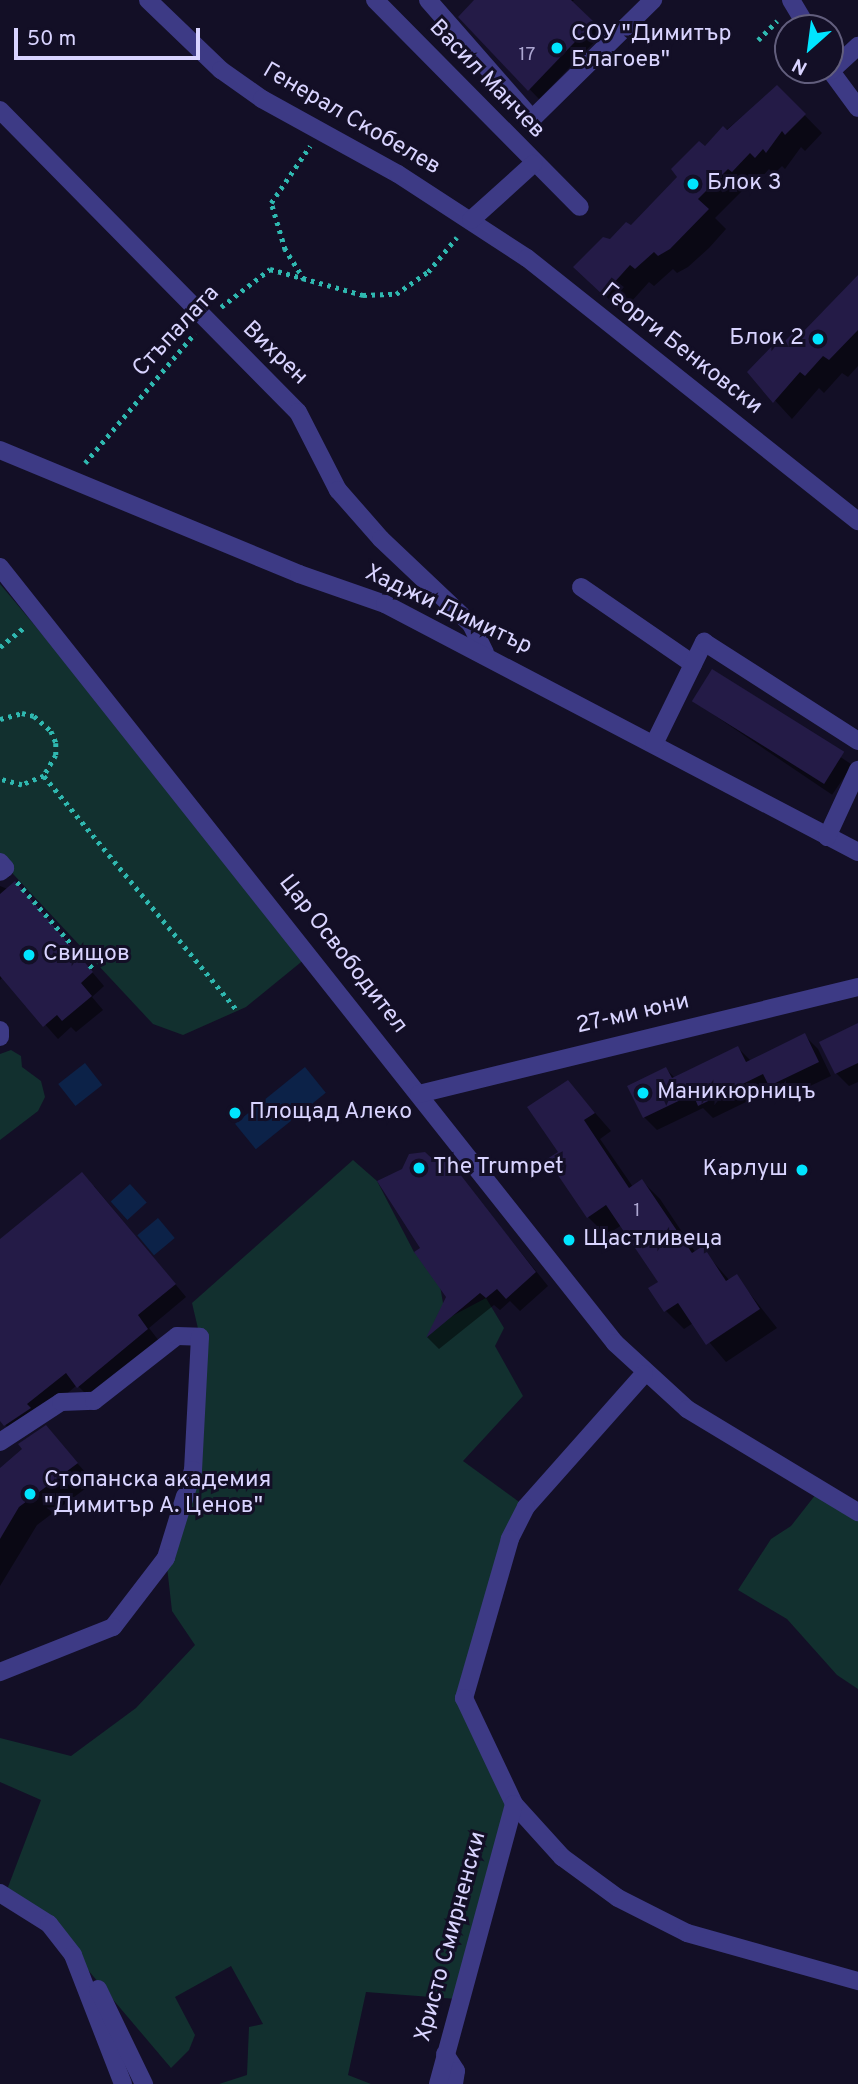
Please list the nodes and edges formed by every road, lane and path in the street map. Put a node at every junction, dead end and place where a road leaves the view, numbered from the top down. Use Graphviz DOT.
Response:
graph roads {
  1 [pos="148,0"];
  2 [pos="375,0"];
  3 [pos="428,0"];
  4 [pos="653,0"];
  5 [pos="774,24"];
  6 [pos="758,40"];
  7 [pos="858,46"];
  8 [pos="844,58"];
  9 [pos="840,84"];
  10 [pos="858,108"];
  11 [pos="0,110"];
  12 [pos="320,130"];
  13 [pos="533,164"];
  14 [pos="580,207"];
  15 [pos="471,220"];
  16 [pos="304,280"];
  17 [pos="205,321"];
  18 [pos="0,450"];
  19 [pos="71,480"];
  20 [pos="858,522"];
  21 [pos="0,567"];
  22 [pos="581,587"];
  23 [pos="39,616"];
  24 [pos="0,647"];
  25 [pos="485,653"];
  26 [pos="693,664"];
  27 [pos="0,719"];
  28 [pos="858,741"];
  29 [pos="654,744"];
  30 [pos="858,770"];
  31 [pos="44,776"];
  32 [pos="0,779"];
  33 [pos="827,837"];
  34 [pos="858,852"];
  35 [pos="17,882"];
  36 [pos="95,971"];
  37 [pos="858,986"];
  38 [pos="238,1011"];
  39 [pos="0,1030"];
  40 [pos="0,1037"];
  41 [pos="419,1094"];
  42 [pos="644,1374"];
  43 [pos="0,1442"];
  44 [pos="858,1512"];
  45 [pos="0,1672"];
  46 [pos="514,1804"];
  47 [pos="0,1893"];
  48 [pos="73,1955"];
  49 [pos="858,1981"];
  50 [pos="446,2054"];
  51 [pos="123,2084"];
  52 [pos="144,2084"];
  53 [pos="438,2084"];
  54 [pos="454,2084"];
  1 -- 12 [label="street, Генерал Скобелев"];
  2 -- 13 [label="street, Васил Манчев"];
  3 -- 4 [label="street"];
  5 -- 6 [label="path"];
  7 -- 8 [label="street"];
  9 -- 10 [label="street"];
  11 -- 17 [label="street, Вихрен"];
  12 -- 15 [label="street, Генерал Скобелев"];
  12 -- 16 [label="path"];
  13 -- 14 [label="street, Васил Манчев"];
  13 -- 15 [label="street"];
  15 -- 16 [label="path, Стъпалата"];
  15 -- 20 [label="street, Георги Бенковски"];
  16 -- 17 [label="path, Стъпалата"];
  17 -- 19 [label="path, Стъпалата"];
  17 -- 25 [label="street, Вихрен"];
  18 -- 19 [label="street, Хаджи Димитър"];
  19 -- 25 [label="street, Хаджи Димитър"];
  21 -- 23 [label="street, Цар Освободител"];
  22 -- 26 [label="street"];
  23 -- 24 [label="path"];
  23 -- 41 [label="street, Цар Освободител"];
  25 -- 29 [label="street, Хаджи Димитър"];
  26 -- 28 [label="street"];
  26 -- 29 [label="street"];
  27 -- 31 [label="path"];
  29 -- 33 [label="street, Хаджи Димитър"];
  30 -- 33 [label="street"];
  31 -- 32 [label="path"];
  31 -- 38 [label="path"];
  33 -- 34 [label="street, Хаджи Димитър"];
  35 -- 36 [label="path"];
  37 -- 41 [label="street, 27-ми юни"];
  39 -- 40 [label="street"];
  41 -- 42 [label="street, Цар Освободител"];
  42 -- 44 [label="street, Цар Освободител"];
  42 -- 46 [label="street"];
  43 -- 45 [label="street"];
  46 -- 49 [label="street"];
  46 -- 50 [label="street, Христо Смирненски"];
  47 -- 48 [label="street"];
  48 -- 51 [label="street"];
  48 -- 52 [label="street"];
  50 -- 53 [label="street, Христо Смирненски"];
  50 -- 54 [label="street"];
}
